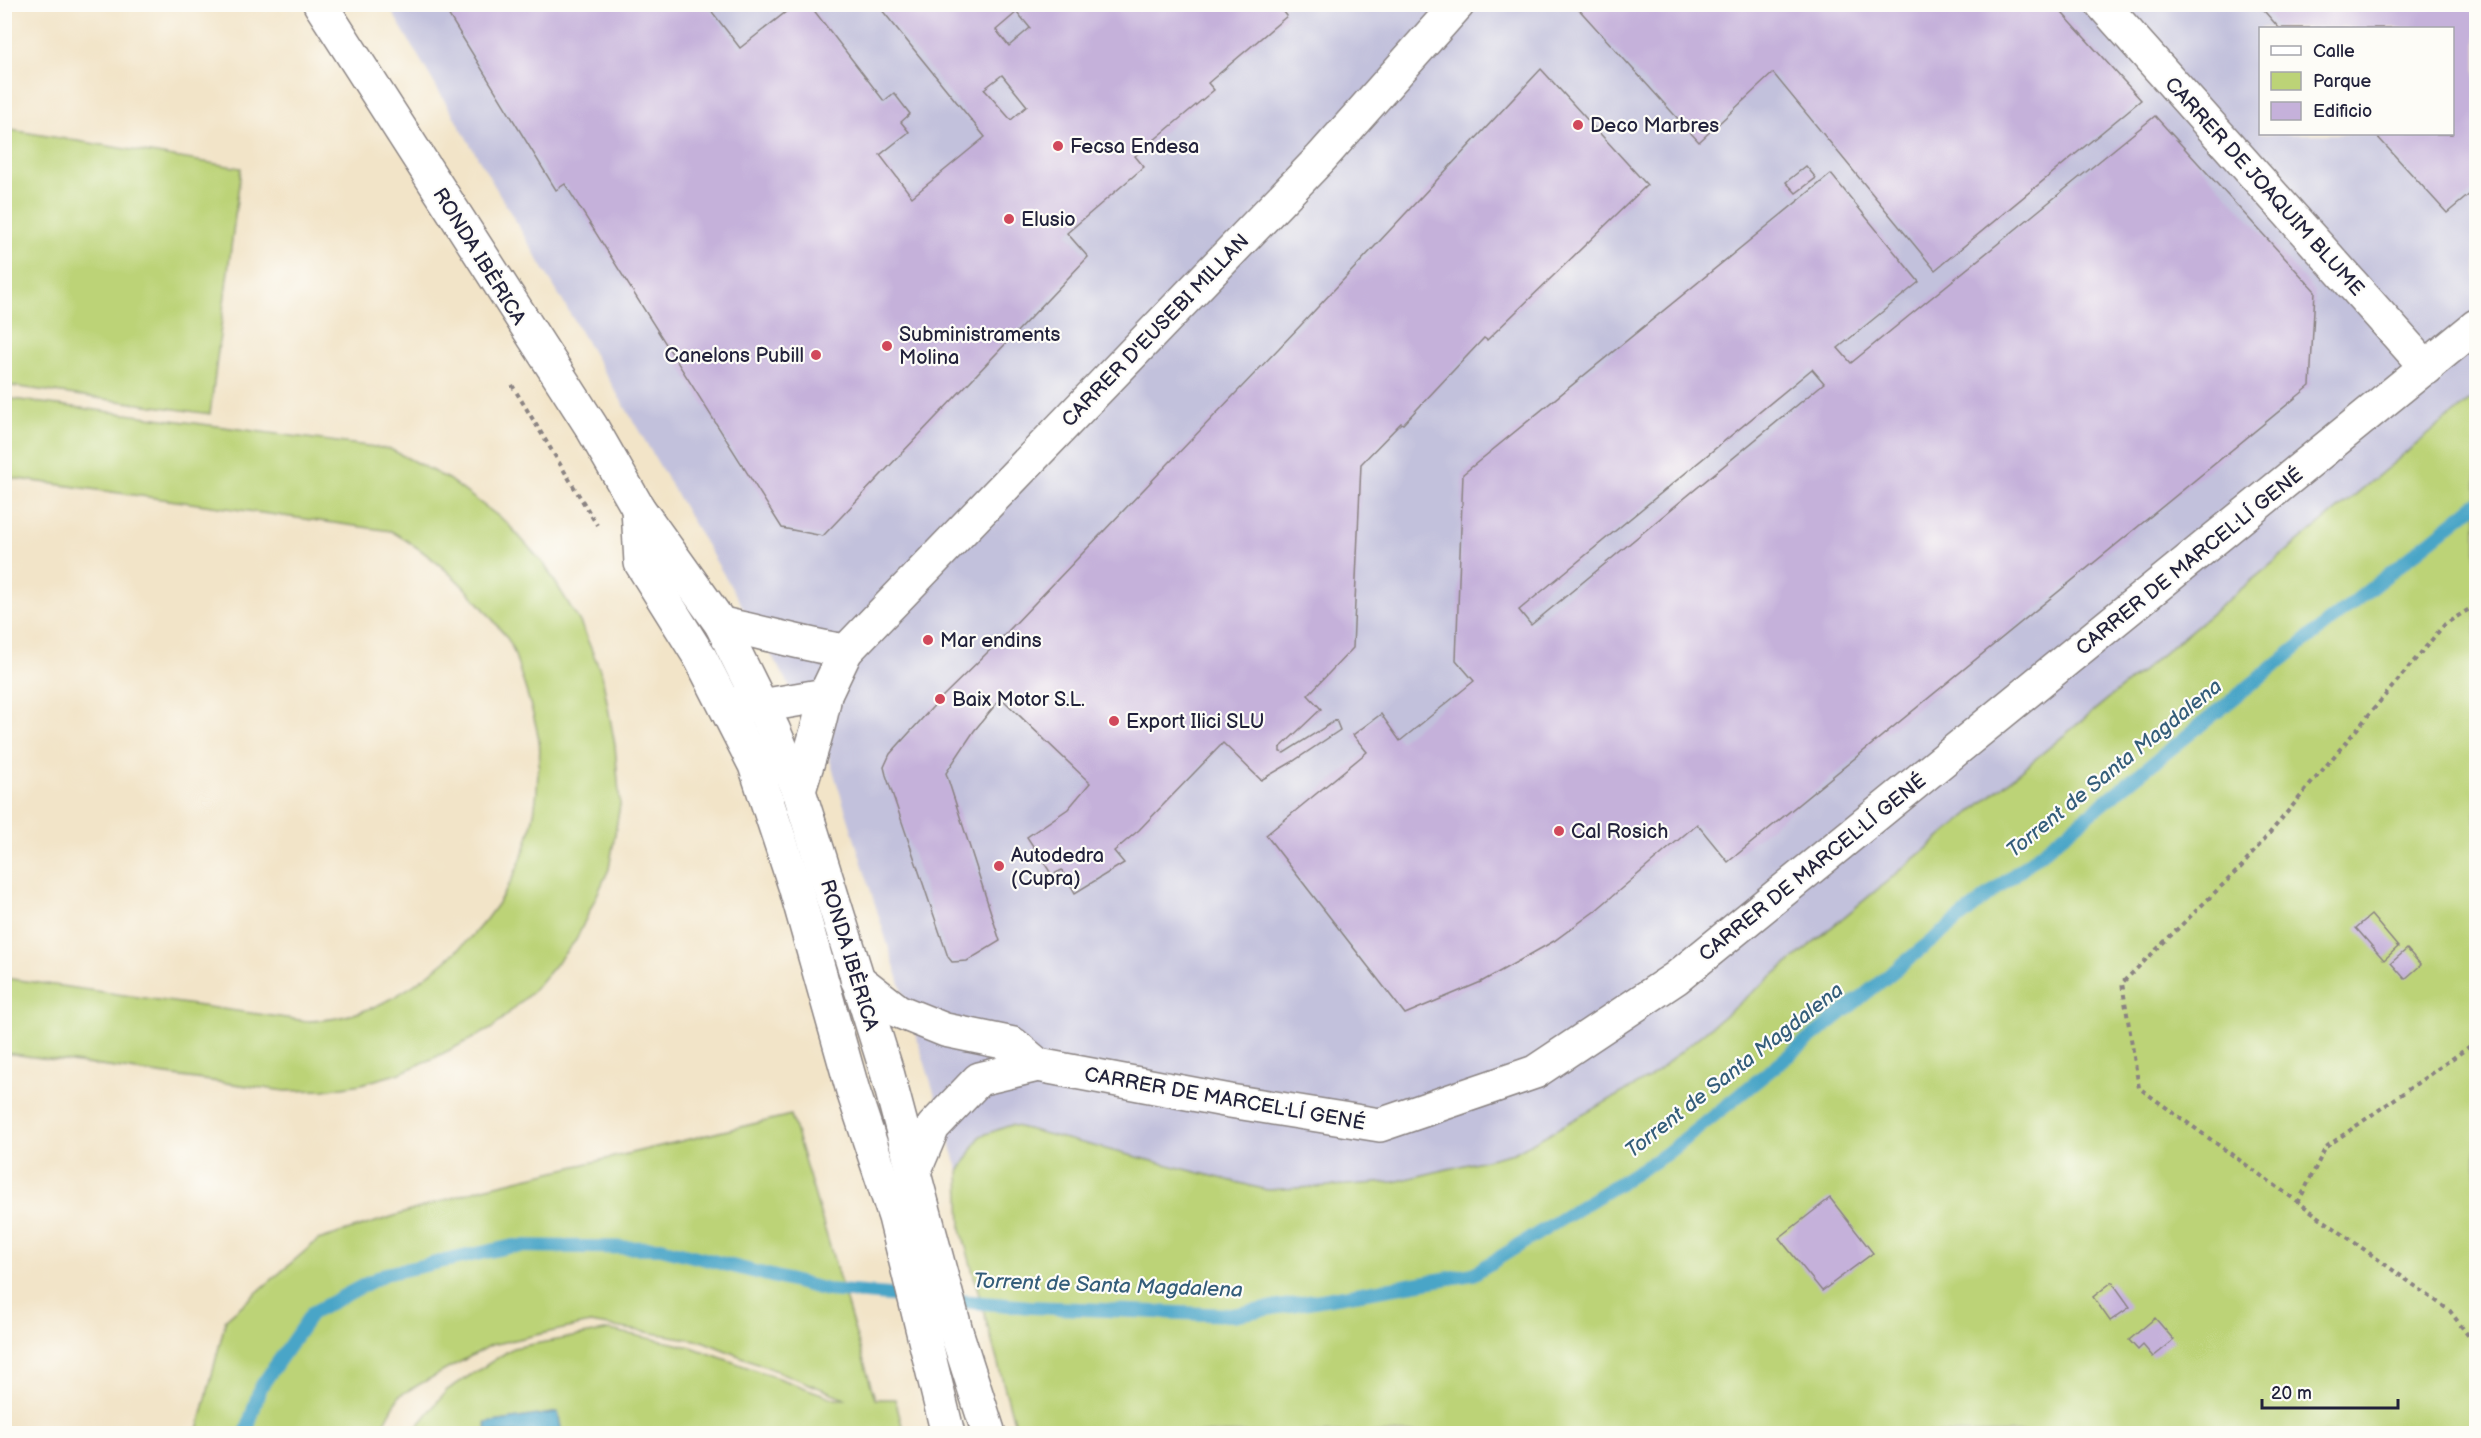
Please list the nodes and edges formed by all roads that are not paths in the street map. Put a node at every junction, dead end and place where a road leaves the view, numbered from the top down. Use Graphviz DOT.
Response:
graph roads {
  1 [pos="320,4"];
  2 [pos="1458,4"];
  3 [pos="2102,4"];
  4 [pos="2476,326"];
  5 [pos="2427,368"];
  6 [pos="638,508"];
  7 [pos="721,624"];
  8 [pos="846,651"];
  9 [pos="825,695"];
  10 [pos="722,698"];
  11 [pos="761,706"];
  12 [pos="799,790"];
  13 [pos="857,979"];
  14 [pos="1038,1065"];
  15 [pos="914,1172"];
  16 [pos="948,1434"];
  17 [pos="989,1434"];
  1 -- 6 [label="street, RONDA IBÈRICA"];
  2 -- 8 [label="street, CARRER D'EUSEBI MILLAN"];
  3 -- 5 [label="street, CARRER DE JOAQUIM BLUME"];
  4 -- 5 [label="street, CARRER DE MARCEL·LÍ GENÉ"];
  5 -- 14 [label="street, CARRER DE MARCEL·LÍ GENÉ"];
  6 -- 7 [label="street, RONDA IBÈRICA"];
  6 -- 10 [label="street, RONDA IBÈRICA"];
  7 -- 8 [label="street"];
  7 -- 11 [label="street, RONDA IBÈRICA"];
  8 -- 9 [label="street, CARRER D'EUSEBI MILLAN"];
  9 -- 11 [label="street"];
  9 -- 12 [label="street, CARRER D'EUSEBI MILLAN"];
  10 -- 11 [label="street"];
  10 -- 16 [label="street, RONDA IBÈRICA"];
  11 -- 12 [label="street, RONDA IBÈRICA"];
  12 -- 13 [label="street, RONDA IBÈRICA"];
  13 -- 14 [label="street"];
  13 -- 15 [label="street, RONDA IBÈRICA"];
  14 -- 15 [label="street"];
  15 -- 17 [label="street, RONDA IBÈRICA"];
}
